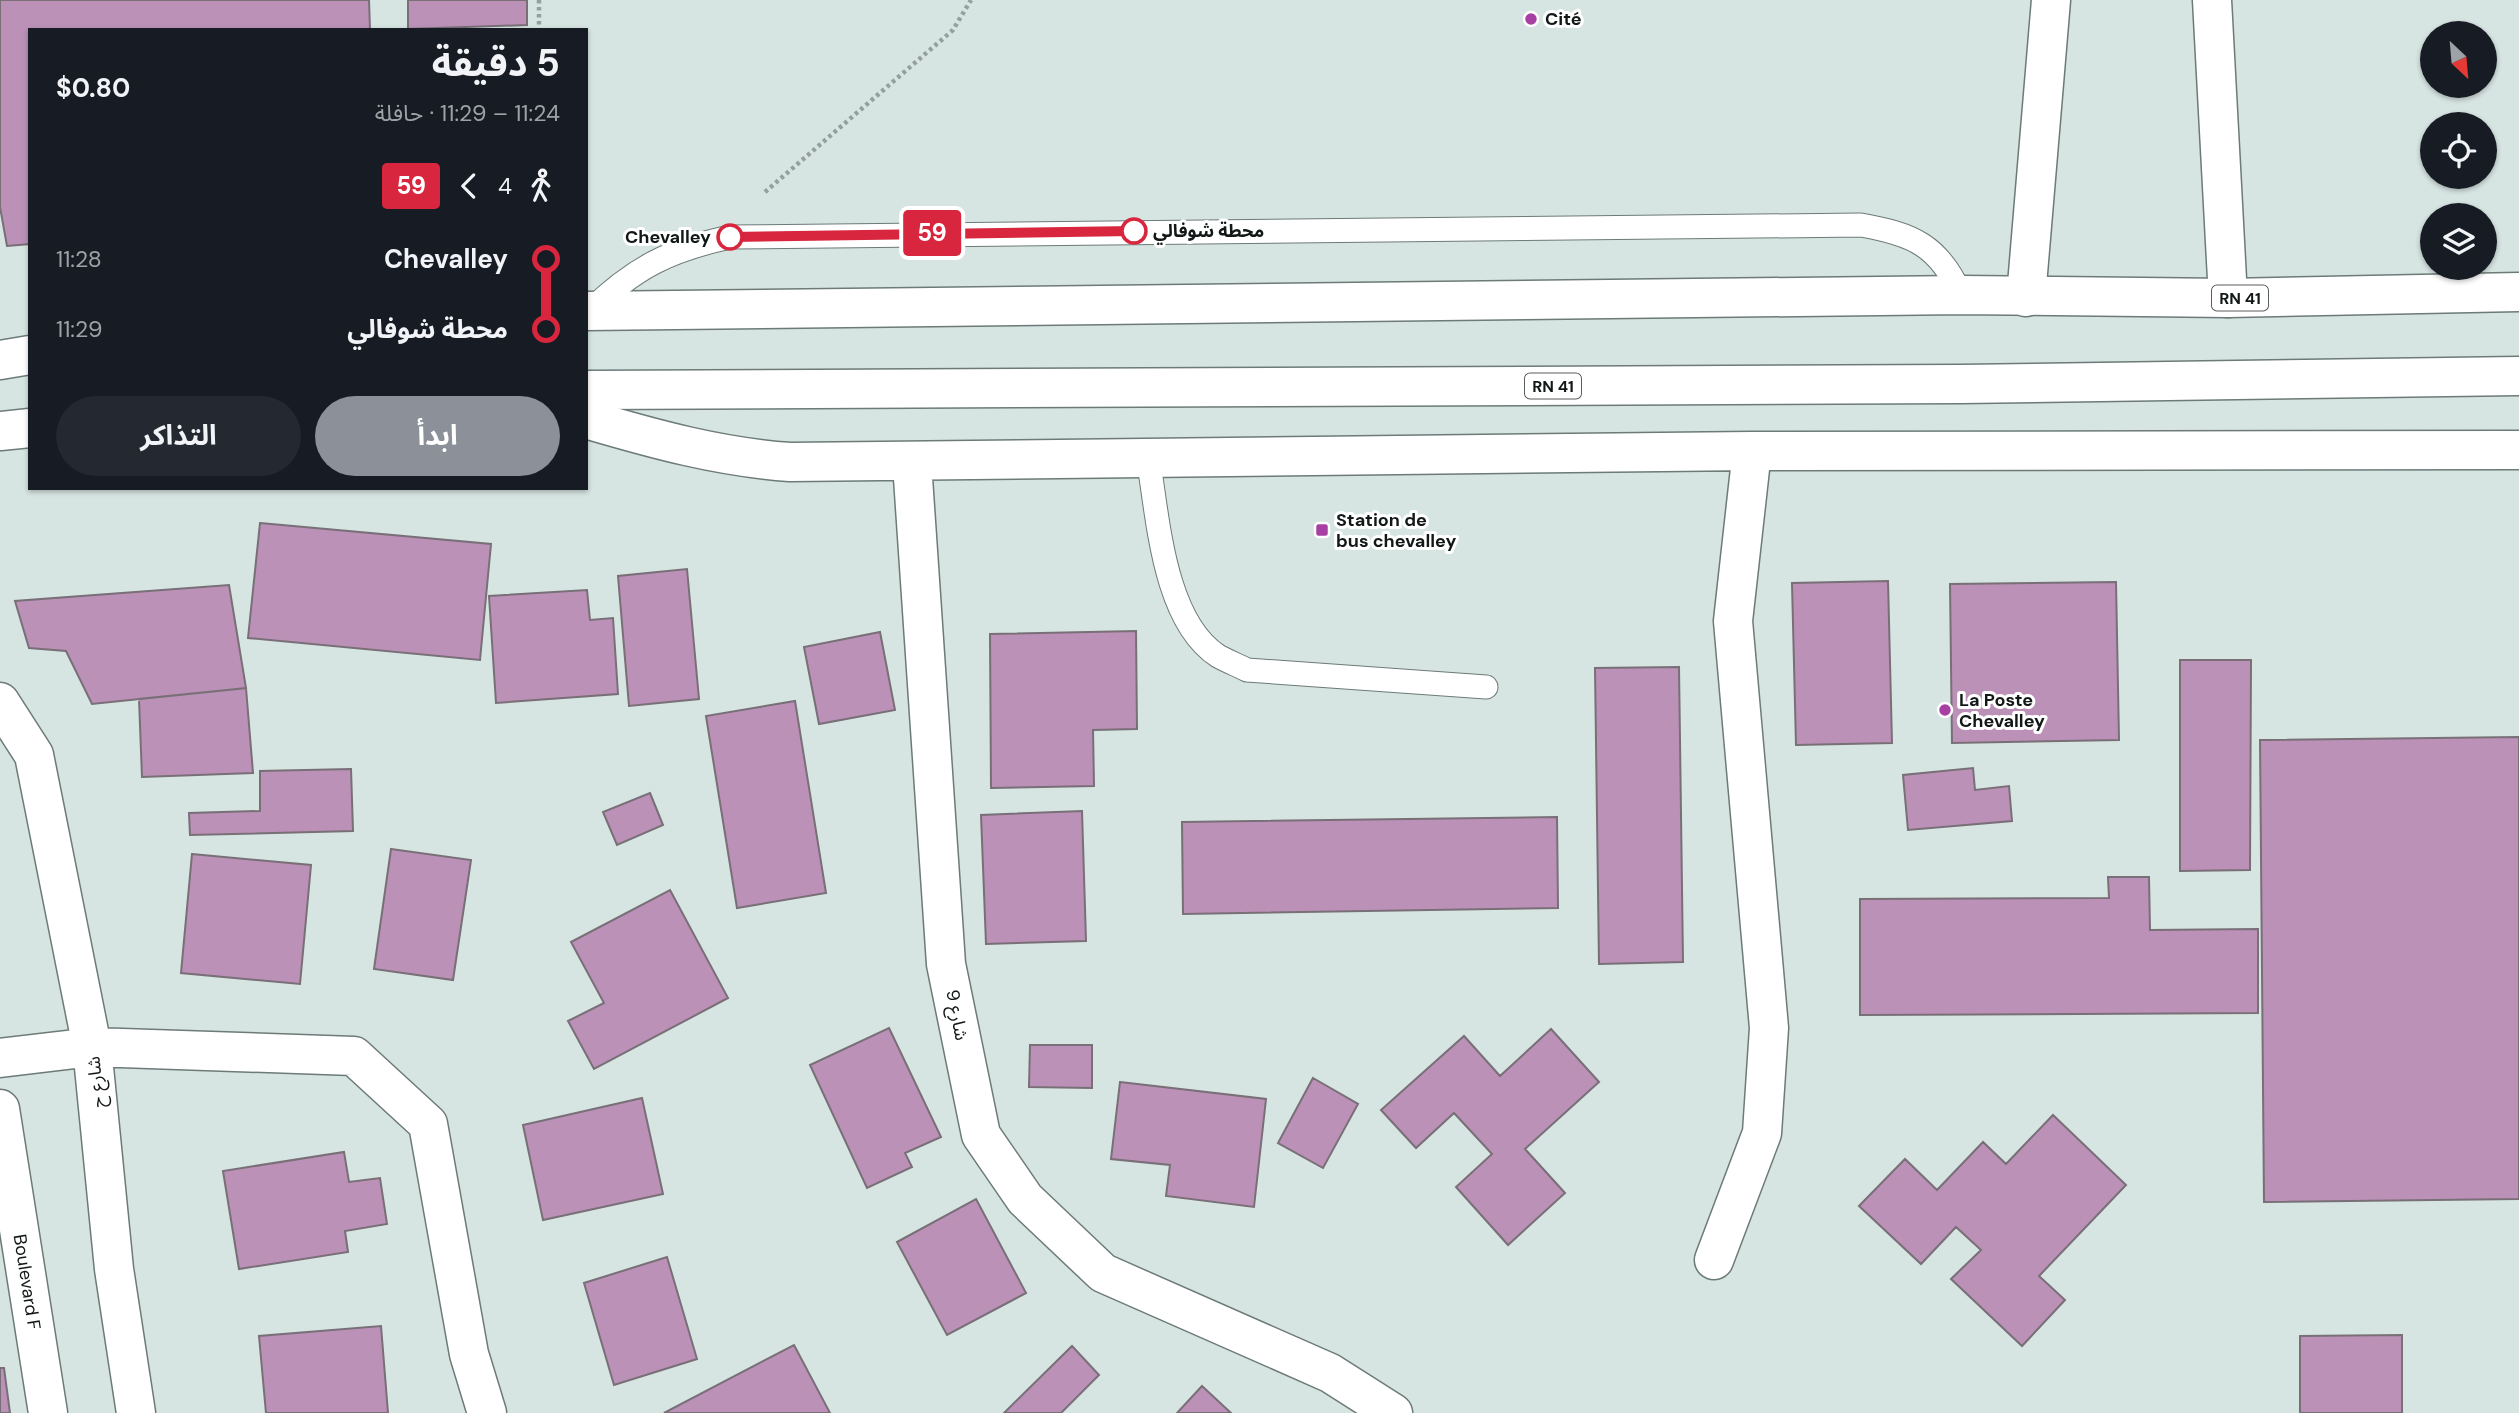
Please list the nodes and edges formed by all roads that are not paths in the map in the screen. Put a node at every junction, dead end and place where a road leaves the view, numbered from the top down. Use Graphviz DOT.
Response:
graph roads {
  1 [pos="2052,0"];
  2 [pos="2212,0"];
  3 [pos="2519,292"];
  4 [pos="1961,295"];
  5 [pos="2026,297"];
  6 [pos="2228,298"];
  7 [pos="588,311"];
  8 [pos="28,355"];
  9 [pos="0,360"];
  10 [pos="2519,376"];
  11 [pos="588,390"];
  12 [pos="588,420"];
  13 [pos="28,428"];
  14 [pos="0,431"];
  15 [pos="2519,450"];
  16 [pos="1752,451"];
  17 [pos="1148,458"];
  18 [pos="912,463"];
  19 [pos="1486,687"];
  20 [pos="0,702"];
  21 [pos="92,1047"];
  22 [pos="0,1058"];
  23 [pos="0,1110"];
  24 [pos="1714,1260"];
  25 [pos="48,1413"];
  26 [pos="136,1413"];
  27 [pos="487,1413"];
  28 [pos="1393,1413"];
  1 -- 5 [label="main road"];
  2 -- 6 [label="main road"];
  3 -- 6 [label="main road, RN 41"];
  4 -- 5 [label="main road, RN 41"];
  4 -- 7 [label="main road, RN 41"];
  4 -- 7 [label="lane"];
  5 -- 6 [label="main road, RN 41"];
  8 -- 9 [label="main road"];
  10 -- 11 [label="main road, RN 41"];
  12 -- 18 [label="main road"];
  13 -- 14 [label="main road"];
  15 -- 16 [label="main road"];
  16 -- 17 [label="main road"];
  16 -- 24 [label="main road"];
  17 -- 18 [label="main road"];
  17 -- 19 [label="lane"];
  18 -- 28 [label="main road, شارع 9"];
  20 -- 21 [label="main road, شارع ح"];
  21 -- 22 [label="main road"];
  21 -- 26 [label="main road, شارع ح"];
  21 -- 27 [label="main road"];
  23 -- 25 [label="main road, Boulevard F"];
}
